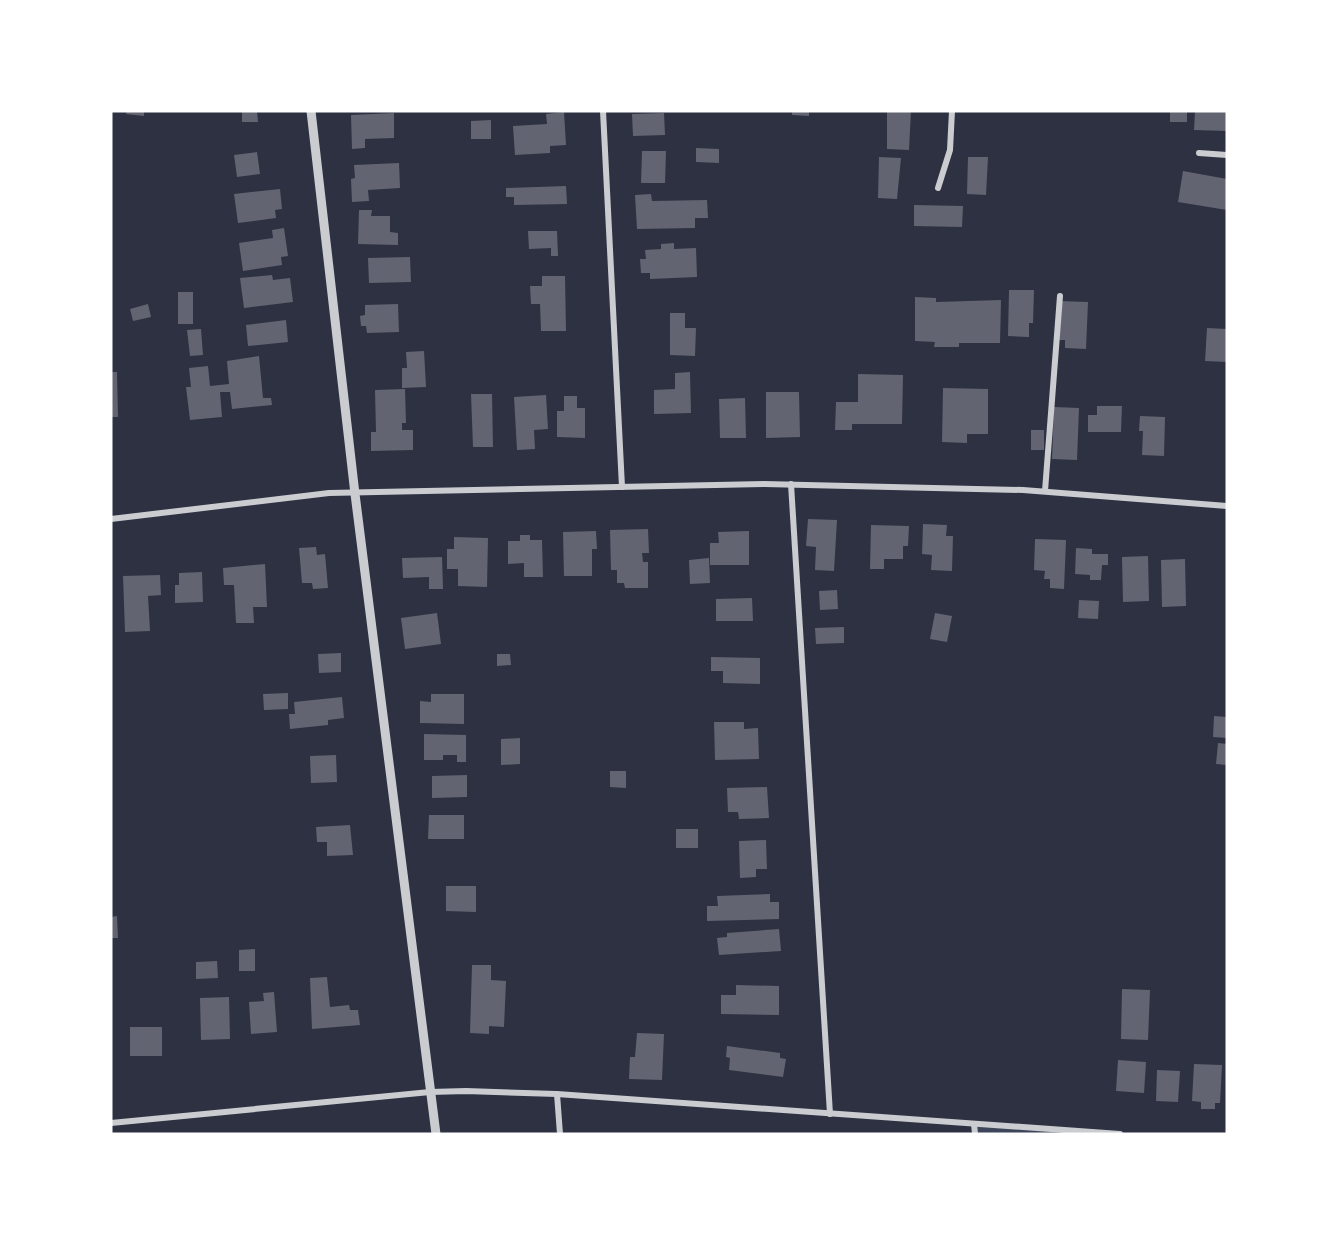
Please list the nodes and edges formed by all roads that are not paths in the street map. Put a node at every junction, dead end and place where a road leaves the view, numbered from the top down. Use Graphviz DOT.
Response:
graph roads {
  1 [pos="311,111"];
  2 [pos="603,111"];
  3 [pos="952,111"];
  4 [pos="1199,153"];
  5 [pos="1227,155"];
  6 [pos="938,188"];
  7 [pos="1060,296"];
  8 [pos="791,484"];
  9 [pos="622,487"];
  10 [pos="1045,491"];
  11 [pos="355,494"];
  12 [pos="1227,506"];
  13 [pos="111,519"];
  14 [pos="430,1092"];
  15 [pos="557,1094"];
  16 [pos="830,1114"];
  17 [pos="111,1123"];
  18 [pos="974,1124"];
  19 [pos="436,1134"];
  20 [pos="560,1134"];
  21 [pos="975,1134"];
  22 [pos="1120,1134"];
  1 -- 11 [label="street"];
  2 -- 9 [label="street"];
  3 -- 6 [label="street"];
  4 -- 5 [label="street"];
  7 -- 10 [label="street"];
  8 -- 9 [label="street"];
  8 -- 10 [label="street"];
  8 -- 16 [label="street"];
  9 -- 11 [label="street"];
  10 -- 12 [label="street"];
  11 -- 13 [label="street"];
  11 -- 14 [label="street"];
  14 -- 15 [label="street"];
  14 -- 17 [label="street"];
  14 -- 19 [label="street"];
  15 -- 16 [label="street"];
  15 -- 20 [label="street"];
  16 -- 18 [label="street"];
  18 -- 21 [label="street"];
  18 -- 22 [label="street"];
}
